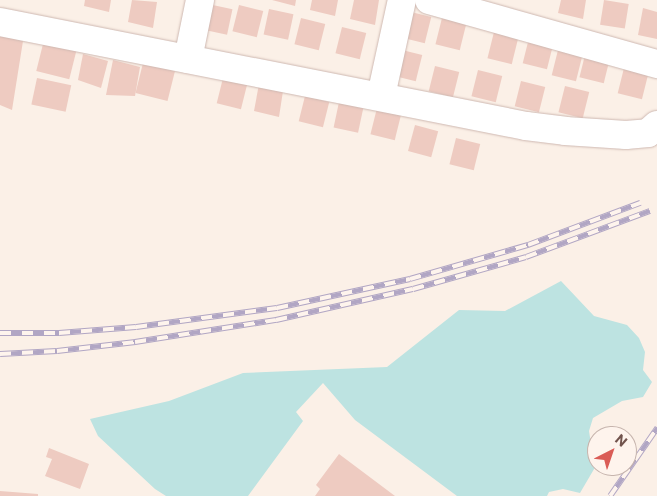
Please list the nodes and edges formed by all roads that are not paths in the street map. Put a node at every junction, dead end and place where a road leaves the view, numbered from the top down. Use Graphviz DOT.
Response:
graph roads {
  1 [pos="200,0"];
  2 [pos="402,0"];
  3 [pos="429,0"];
  4 [pos="0,22"];
  5 [pos="188,59"];
  6 [pos="657,64"];
  7 [pos="381,96"];
  8 [pos="657,126"];
  1 -- 5 [label="street"];
  2 -- 7 [label="street"];
  3 -- 6 [label="street"];
  4 -- 5 [label="street"];
  5 -- 7 [label="street"];
  7 -- 8 [label="street"];
}
